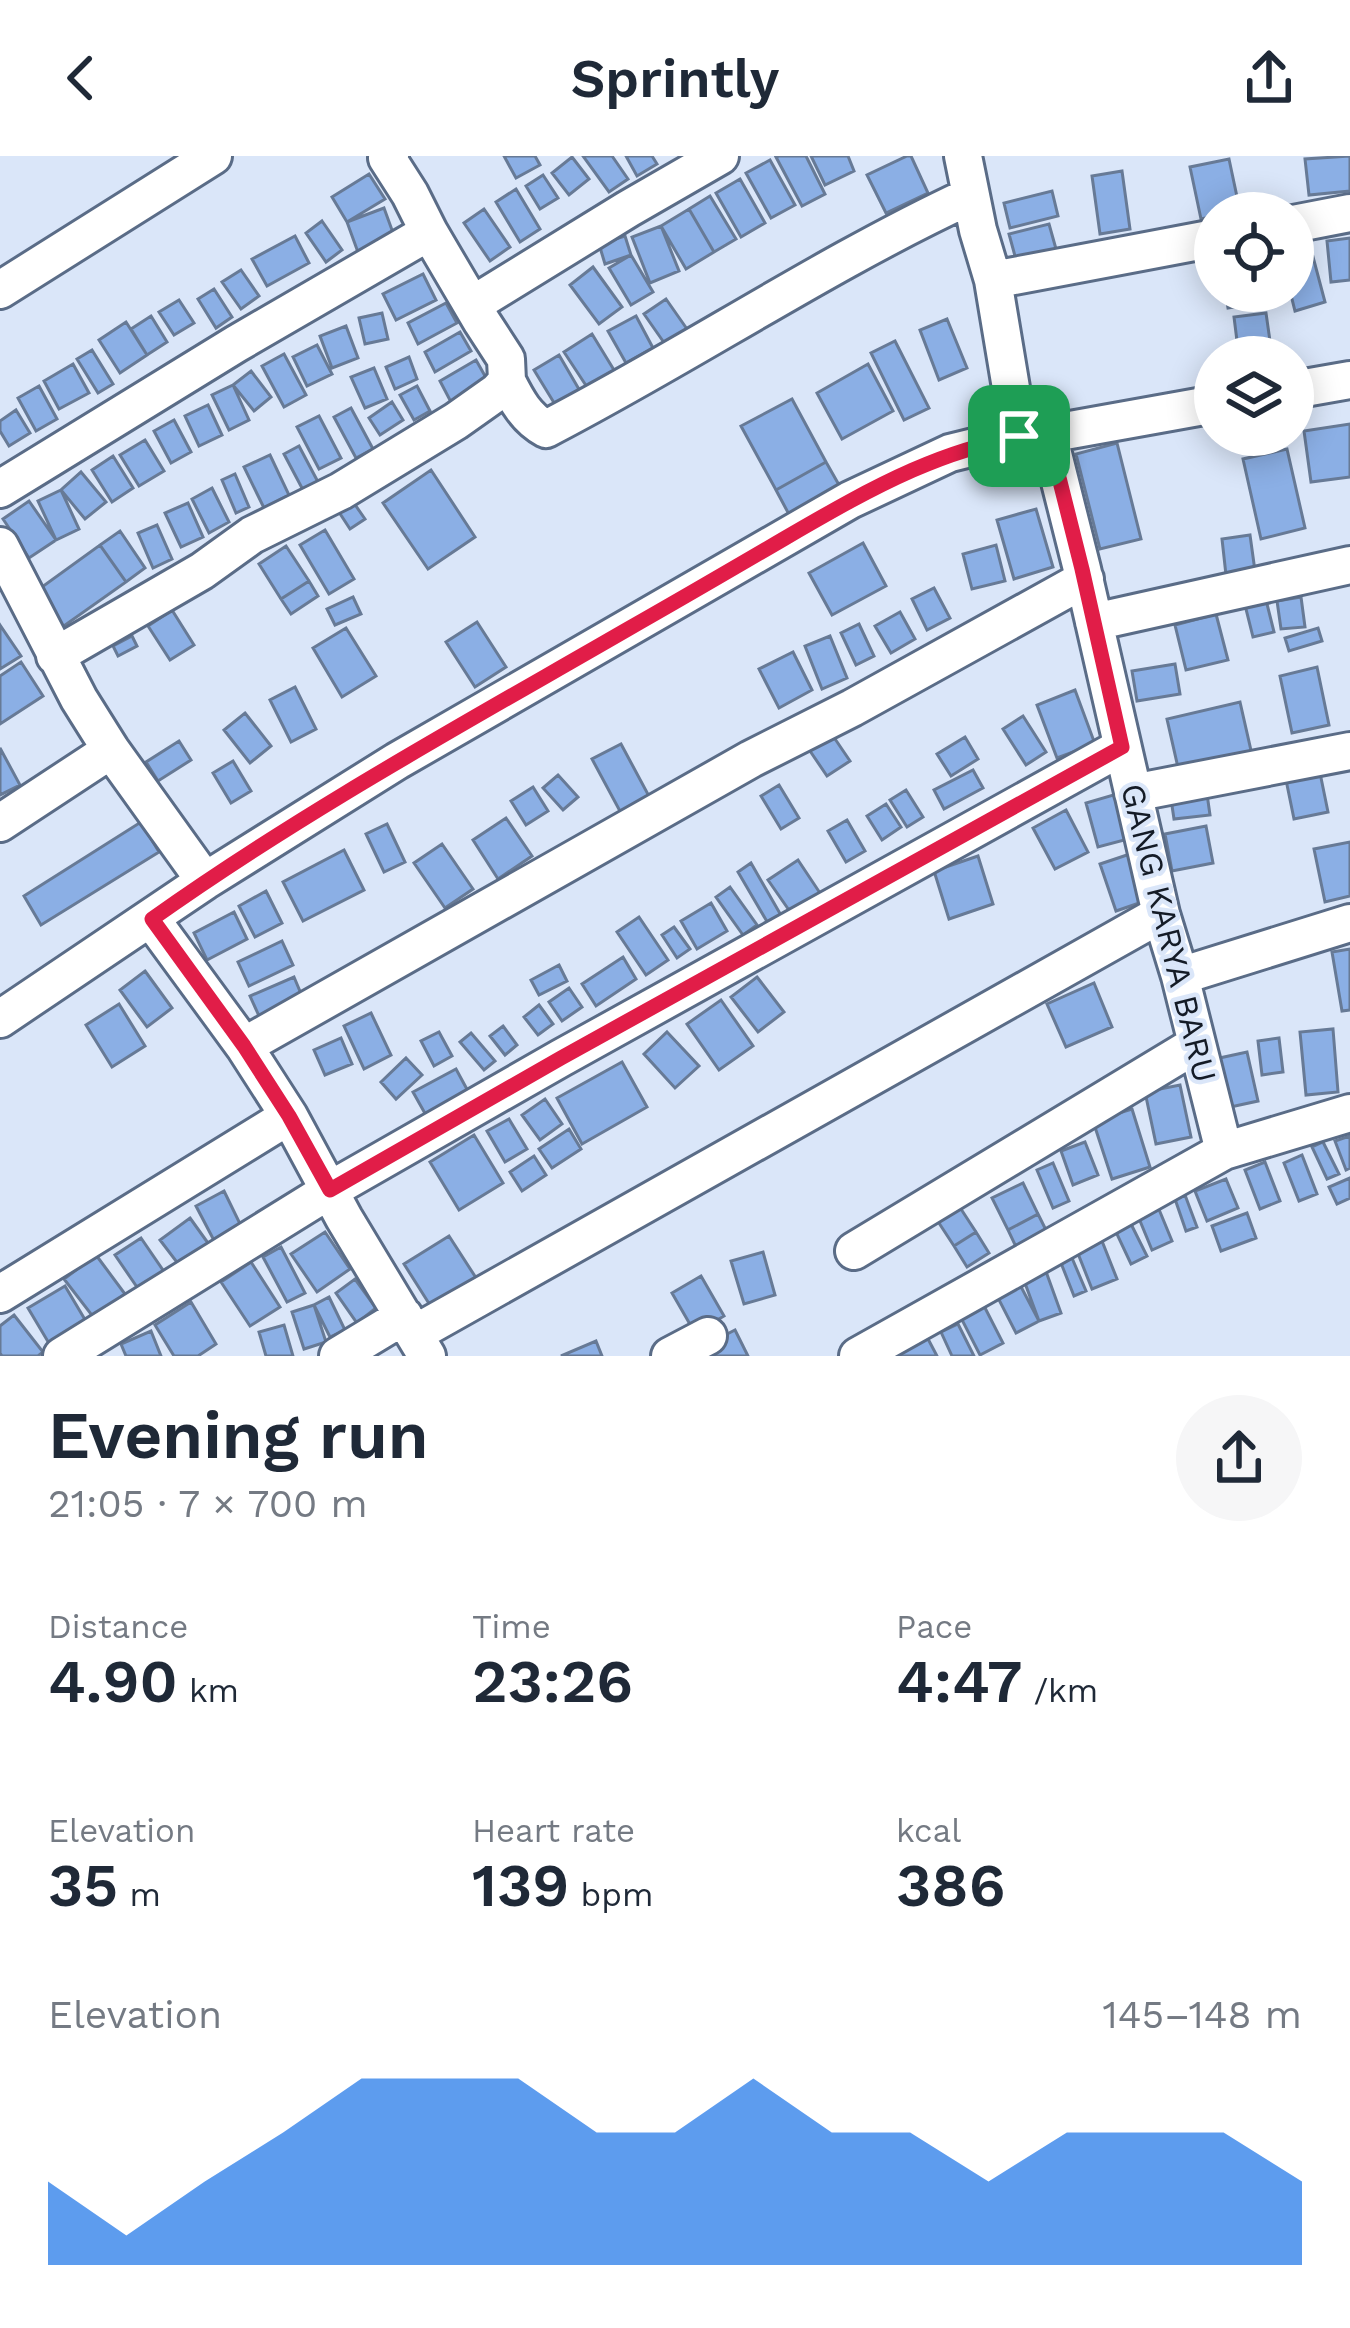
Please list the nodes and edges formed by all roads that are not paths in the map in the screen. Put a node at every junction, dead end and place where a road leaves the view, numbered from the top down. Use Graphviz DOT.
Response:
graph roads {
  1 [pos="213,156"];
  2 [pos="391,156"];
  3 [pos="720,156"];
  4 [pos="963,156"];
  5 [pos="970,196"];
  6 [pos="1350,213"];
  7 [pos="1314,220"];
  8 [pos="429,232"];
  9 [pos="1194,242"];
  10 [pos="993,280"];
  11 [pos="0,290"];
  12 [pos="472,305"];
  13 [pos="1350,380"];
  14 [pos="507,381"];
  15 [pos="1314,386"];
  16 [pos="1194,408"];
  17 [pos="1033,435"];
  18 [pos="0,489"];
  19 [pos="0,546"];
  20 [pos="1350,565"];
  21 [pos="1084,578"];
  22 [pos="1094,622"];
  23 [pos="56,656"];
  24 [pos="1122,747"];
  25 [pos="111,750"];
  26 [pos="1350,751"];
  27 [pos="1133,794"];
  28 [pos="0,823"];
  29 [pos="205,881"];
  30 [pos="1161,914"];
  31 [pos="152,919"];
  32 [pos="1350,923"];
  33 [pos="1180,976"];
  34 [pos="0,1019"];
  35 [pos="1197,1044"];
  36 [pos="244,1046"];
  37 [pos="1350,1113"];
  38 [pos="289,1116"];
  39 [pos="1224,1151"];
  40 [pos="330,1190"];
  41 [pos="854,1251"];
  42 [pos="0,1294"];
  43 [pos="415,1335"];
  44 [pos="707,1336"];
  45 [pos="62,1356"];
  46 [pos="338,1356"];
  47 [pos="670,1356"];
  48 [pos="858,1356"];
  1 -- 11 [label="street"];
  2 -- 8 [label="street"];
  3 -- 12 [label="street"];
  4 -- 5 [label="street, GANG KARYA BARU"];
  5 -- 10 [label="street, GANG KARYA BARU"];
  5 -- 14 [label="street"];
  6 -- 7 [label="street"];
  8 -- 12 [label="street"];
  8 -- 18 [label="street"];
  9 -- 10 [label="street"];
  10 -- 17 [label="street, GANG KARYA BARU"];
  12 -- 14 [label="street"];
  13 -- 15 [label="street"];
  14 -- 23 [label="street"];
  16 -- 17 [label="street"];
  17 -- 21 [label="street, GANG KARYA BARU"];
  17 -- 29 [label="street"];
  19 -- 23 [label="street"];
  20 -- 22 [label="street"];
  21 -- 22 [label="street, GANG KARYA BARU"];
  21 -- 36 [label="street"];
  22 -- 24 [label="street, GANG KARYA BARU"];
  23 -- 25 [label="street"];
  24 -- 27 [label="street, GANG KARYA BARU"];
  24 -- 40 [label="street"];
  25 -- 28 [label="street"];
  25 -- 29 [label="street"];
  26 -- 27 [label="street"];
  27 -- 30 [label="street, GANG KARYA BARU"];
  29 -- 31 [label="street"];
  30 -- 33 [label="street, GANG KARYA BARU"];
  30 -- 43 [label="street"];
  31 -- 34 [label="street"];
  31 -- 36 [label="street"];
  32 -- 33 [label="street"];
  33 -- 35 [label="street, GANG KARYA BARU"];
  35 -- 39 [label="street, GANG KARYA BARU"];
  35 -- 41 [label="street"];
  36 -- 38 [label="street"];
  37 -- 39 [label="street"];
  38 -- 40 [label="street"];
  38 -- 42 [label="street"];
  39 -- 48 [label="street"];
  40 -- 43 [label="street"];
  40 -- 45 [label="street"];
  43 -- 46 [label="street"];
  44 -- 47 [label="street"];
}
